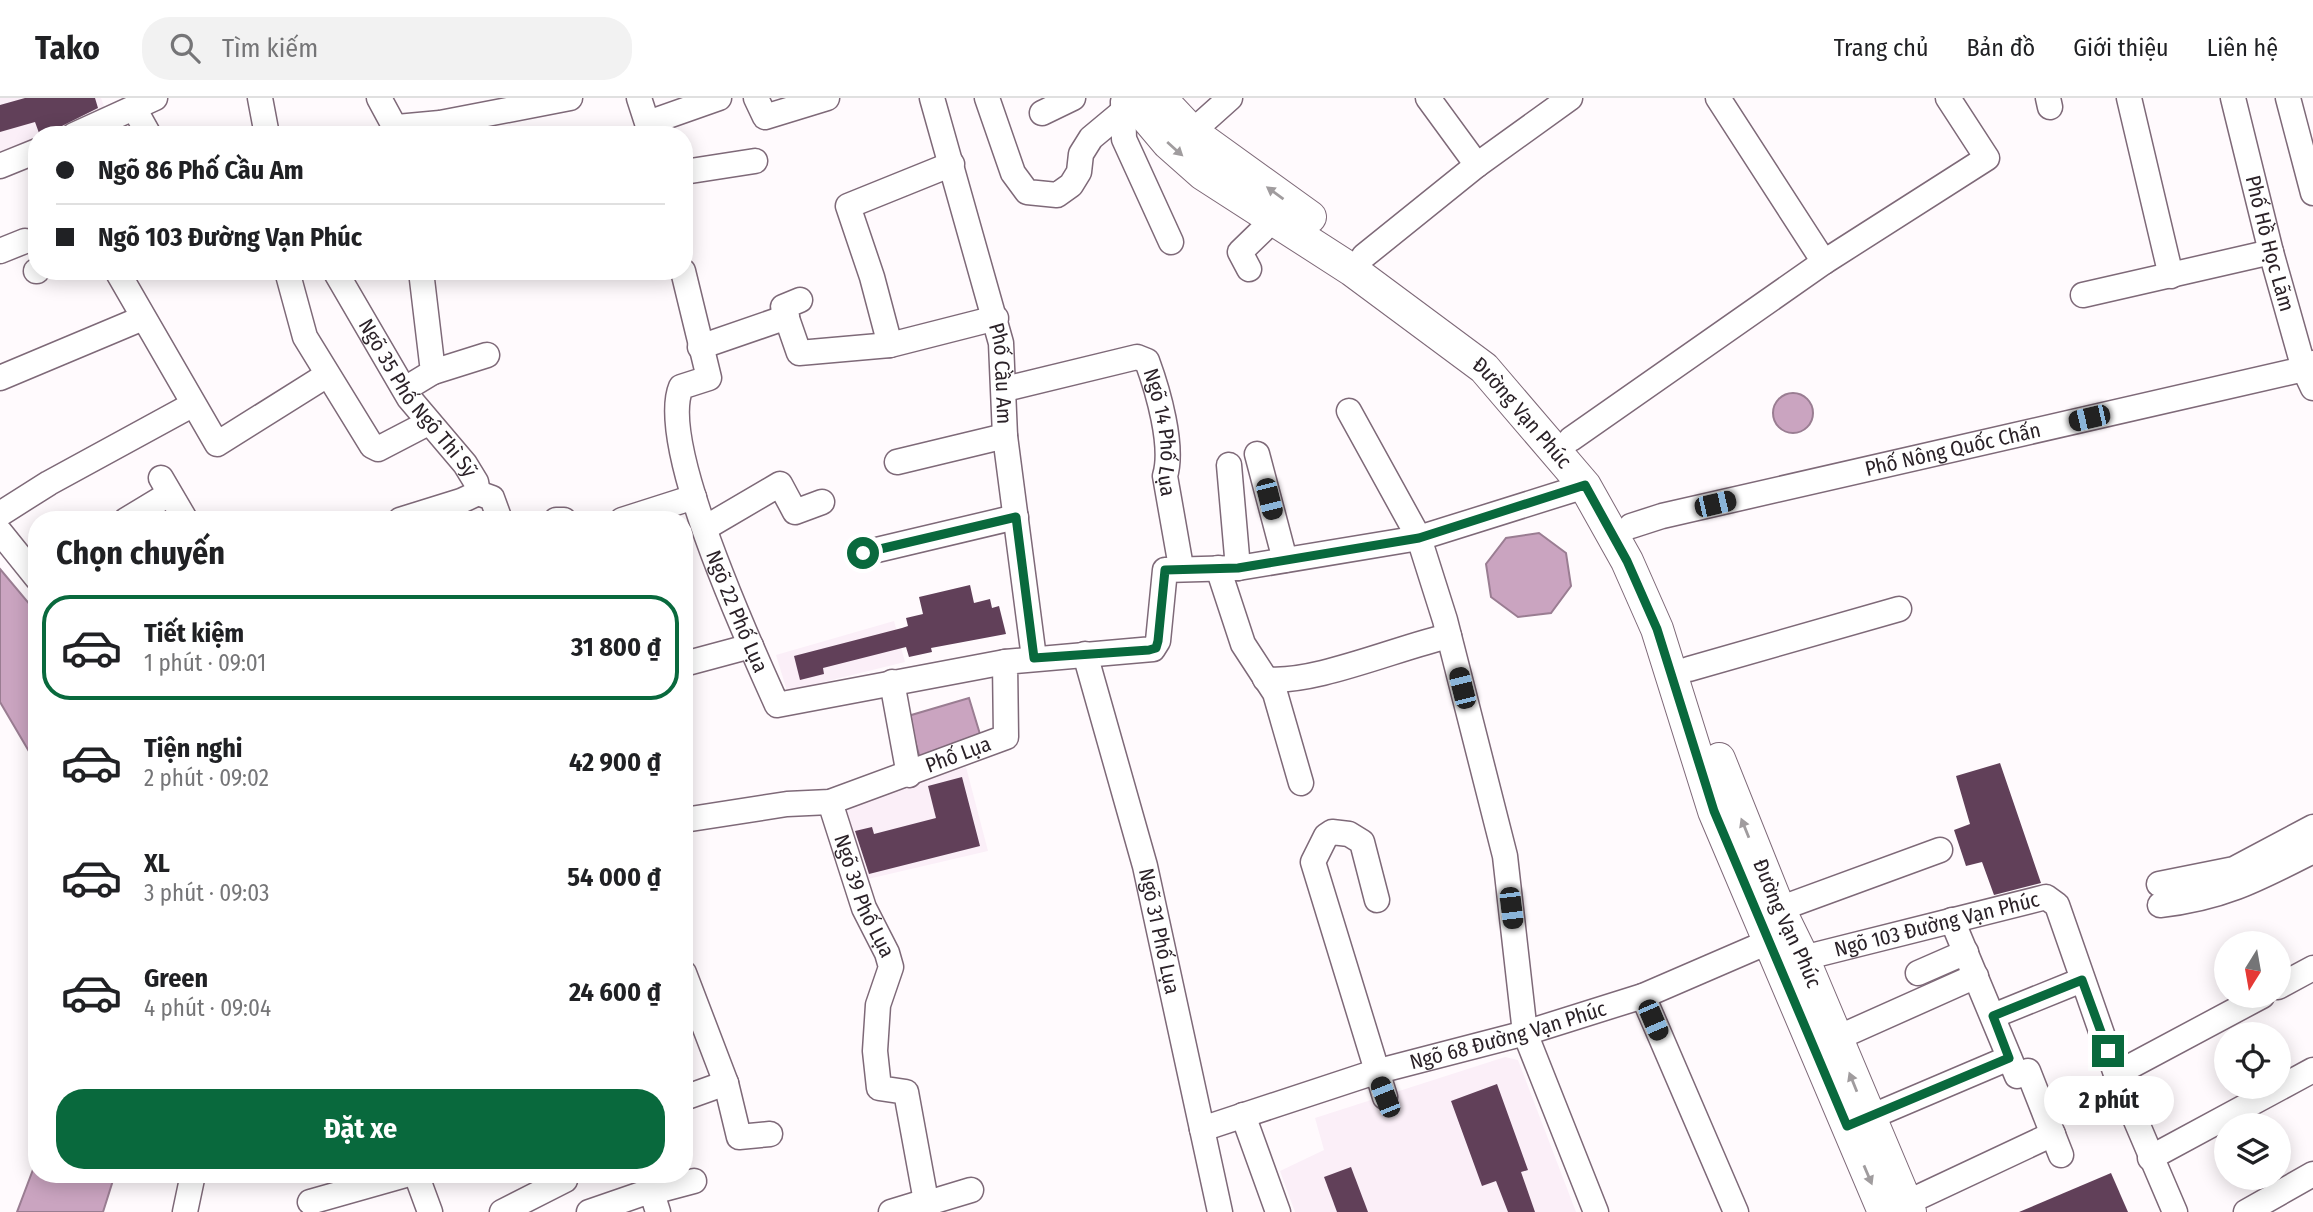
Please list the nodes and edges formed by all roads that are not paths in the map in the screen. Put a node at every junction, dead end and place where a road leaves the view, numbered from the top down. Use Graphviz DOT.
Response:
graph roads {
  1 [pos="260,98"];
  2 [pos="379,98"];
  3 [pos="570,98"];
  4 [pos="585,98"];
  5 [pos="639,98"];
  6 [pos="719,98"];
  7 [pos="756,98"];
  8 [pos="827,98"];
  9 [pos="932,98"];
  10 [pos="987,98"];
  11 [pos="1073,98"];
  12 [pos="1160,98"];
  13 [pos="1230,98"];
  14 [pos="1428,98"];
  15 [pos="1570,98"];
  16 [pos="1718,98"];
  17 [pos="1948,98"];
  18 [pos="2129,98"];
  19 [pos="2233,98"];
  20 [pos="2288,98"];
  21 [pos="145,103"];
  22 [pos="1125,103"];
  23 [pos="1042,113"];
  24 [pos="2305,118"];
  25 [pos="94,126"];
  26 [pos="148,126"];
  27 [pos="265,126"];
  28 [pos="395,126"];
  29 [pos="424,126"];
  30 [pos="649,126"];
  31 [pos="657,126"];
  32 [pos="1192,132"];
  33 [pos="28,155"];
  34 [pos="755,161"];
  35 [pos="952,164"];
  36 [pos="1477,165"];
  37 [pos="0,166"];
  38 [pos="693,171"];
  39 [pos="2313,193"];
  40 [pos="1274,219"];
  41 [pos="25,241"];
  42 [pos="1171,242"];
  43 [pos="0,251"];
  44 [pos="2272,252"];
  45 [pos="1824,261"];
  46 [pos="1358,263"];
  47 [pos="1249,269"];
  48 [pos="2171,276"];
  49 [pos="122,280"];
  50 [pos="290,280"];
  51 [pos="340,280"];
  52 [pos="422,280"];
  53 [pos="685,280"];
  54 [pos="2083,295"];
  55 [pos="143,318"];
  56 [pos="996,318"];
  57 [pos="890,345"];
  58 [pos="700,347"];
  59 [pos="487,355"];
  60 [pos="432,372"];
  61 [pos="2310,373"];
  62 [pos="327,375"];
  63 [pos="0,378"];
  64 [pos="405,389"];
  65 [pos="1005,389"];
  66 [pos="192,405"];
  67 [pos="1349,411"];
  68 [pos="428,423"];
  69 [pos="1005,436"];
  70 [pos="1571,439"];
  71 [pos="1257,454"];
  72 [pos="897,462"];
  73 [pos="1229,465"];
  74 [pos="1585,485"];
  75 [pos="478,493"];
  76 [pos="694,497"];
  77 [pos="822,502"];
  78 [pos="136,511"];
  79 [pos="180,511"];
  80 [pos="431,511"];
  81 [pos="497,511"];
  82 [pos="650,511"];
  83 [pos="0,514"];
  84 [pos="1016,517"];
  85 [pos="1631,526"];
  86 [pos="705,528"];
  87 [pos="0,532"];
  88 [pos="1419,538"];
  89 [pos="863,553"];
  90 [pos="1285,560"];
  91 [pos="28,566"];
  92 [pos="1181,568"];
  93 [pos="1228,568"];
  94 [pos="1899,609"];
  95 [pos="1449,636"];
  96 [pos="751,646"];
  97 [pos="1085,654"];
  98 [pos="1034,658"];
  99 [pos="693,662"];
  100 [pos="1005,662"];
  101 [pos="1679,672"];
  102 [pos="1265,679"];
  103 [pos="892,682"];
  104 [pos="909,775"];
  105 [pos="1301,783"];
  106 [pos="830,802"];
  107 [pos="693,812"];
  108 [pos="2313,827"];
  109 [pos="1940,850"];
  110 [pos="2313,851"];
  111 [pos="1377,901"];
  112 [pos="1779,909"];
  113 [pos="1952,920"];
  114 [pos="1768,942"];
  115 [pos="1966,952"];
  116 [pos="1803,958"];
  117 [pos="2313,968"];
  118 [pos="1918,974"];
  119 [pos="1976,976"];
  120 [pos="2082,980"];
  121 [pos="2291,980"];
  122 [pos="1643,996"];
  123 [pos="693,997"];
  124 [pos="2240,1008"];
  125 [pos="1993,1016"];
  126 [pos="1525,1033"];
  127 [pos="1835,1039"];
  128 [pos="2009,1058"];
  129 [pos="2313,1070"];
  130 [pos="1375,1072"];
  131 [pos="2116,1074"];
  132 [pos="726,1083"];
  133 [pos="693,1095"];
  134 [pos="1385,1097"];
  135 [pos="1243,1115"];
  136 [pos="1858,1122"];
  137 [pos="1202,1129"];
  138 [pos="770,1133"];
  139 [pos="2150,1158"];
  140 [pos="2313,1174"];
  141 [pos="191,1183"];
  142 [pos="377,1183"];
  143 [pos="419,1183"];
  144 [pos="553,1183"];
  145 [pos="566,1183"];
  146 [pos="686,1183"];
  147 [pos="971,1190"];
  148 [pos="647,1193"];
  149 [pos="310,1202"];
  150 [pos="928,1205"];
  151 [pos="1900,1209"];
  152 [pos="185,1212"];
  153 [pos="430,1212"];
  154 [pos="502,1212"];
  155 [pos="580,1212"];
  156 [pos="589,1212"];
  157 [pos="891,1212"];
  158 [pos="1220,1212"];
  159 [pos="1278,1212"];
  160 [pos="1596,1212"];
  161 [pos="1736,1212"];
  162 [pos="2175,1212"];
  163 [pos="2246,1212"];
  1 -- 27 [label="street"];
  2 -- 28 [label="street"];
  3 -- 4 [label="street"];
  3 -- 29 [label="street"];
  5 -- 30 [label="street"];
  6 -- 31 [label="street"];
  7 -- 8 [label="street"];
  9 -- 35 [label="street, Phố Cầu Am"];
  10 -- 22 [label="street"];
  11 -- 23 [label="street"];
  12 -- 32 [label="main road, Đường Vạn Phúc"];
  13 -- 32 [label="street"];
  14 -- 36 [label="street"];
  15 -- 36 [label="street"];
  16 -- 45 [label="street"];
  17 -- 45 [label="street"];
  18 -- 48 [label="street"];
  19 -- 44 [label="street, Phố Hồ Học Lãm"];
  20 -- 24 [label="street"];
  21 -- 25 [label="street"];
  21 -- 26 [label="street"];
  22 -- 40 [label="main road, Đường Vạn Phúc, one-way"];
  22 -- 42 [label="street"];
  24 -- 39 [label="street"];
  46 -- 32 [label="main road, Đường Vạn Phúc, one-way"];
  33 -- 37 [label="street"];
  34 -- 38 [label="street"];
  35 -- 56 [label="street, Phố Cầu Am"];
  35 -- 57 [label="street"];
  36 -- 46 [label="street"];
  40 -- 46 [label="main road, Đường Vạn Phúc"];
  40 -- 47 [label="street"];
  41 -- 43 [label="street"];
  44 -- 48 [label="street"];
  44 -- 61 [label="street, Phố Hồ Học Lãm"];
  45 -- 70 [label="street"];
  46 -- 70 [label="main road, Đường Vạn Phúc"];
  46 -- 74 [label="main road, Đường Vạn Phúc"];
  48 -- 54 [label="street"];
  49 -- 55 [label="street"];
  50 -- 62 [label="street"];
  51 -- 64 [label="street, Ngõ 35 Phố Ngô Thì Sỹ"];
  52 -- 60 [label="street"];
  53 -- 58 [label="street, Ngõ 22 Phố Lụa"];
  55 -- 63 [label="street"];
  55 -- 66 [label="street"];
  56 -- 57 [label="street"];
  56 -- 65 [label="street, Phố Cầu Am"];
  57 -- 58 [label="street"];
  58 -- 76 [label="street, Ngõ 22 Phố Lụa"];
  59 -- 60 [label="street"];
  60 -- 64 [label="street"];
  61 -- 85 [label="street, Phố Nông Quốc Chấn"];
  62 -- 66 [label="street"];
  62 -- 68 [label="street"];
  64 -- 68 [label="street, Ngõ 35 Phố Ngô Thì Sỹ"];
  65 -- 69 [label="street, Phố Cầu Am"];
  65 -- 92 [label="street, Ngõ 14 Phố Lụa"];
  66 -- 83 [label="street"];
  67 -- 88 [label="street"];
  68 -- 75 [label="street, Ngõ 35 Phố Ngô Thì Sỹ"];
  69 -- 72 [label="street"];
  69 -- 84 [label="street, Phố Cầu Am"];
  70 -- 85 [label="main road, Đường Vạn Phúc"];
  71 -- 90 [label="street"];
  73 -- 93 [label="street"];
  74 -- 88 [label="street"];
  74 -- 101 [label="main road, Đường Vạn Phúc"];
  75 -- 80 [label="street"];
  75 -- 81 [label="street, Ngõ 35 Phố Ngô Thì Sỹ"];
  76 -- 82 [label="street"];
  76 -- 86 [label="street, Ngõ 22 Phố Lụa"];
  77 -- 86 [label="street"];
  78 -- 79 [label="street"];
  84 -- 89 [label="street"];
  84 -- 98 [label="street, Phố Cầu Am"];
  85 -- 101 [label="main road, Đường Vạn Phúc"];
  86 -- 96 [label="street, Ngõ 22 Phố Lụa"];
  87 -- 91 [label="street"];
  88 -- 90 [label="street"];
  88 -- 95 [label="street"];
  90 -- 93 [label="street"];
  92 -- 93 [label="street"];
  92 -- 97 [label="street"];
  93 -- 102 [label="street"];
  94 -- 101 [label="street"];
  95 -- 102 [label="street"];
  95 -- 126 [label="street"];
  96 -- 99 [label="street"];
  96 -- 103 [label="street, Ngõ 22 Phố Lụa"];
  97 -- 98 [label="street"];
  97 -- 137 [label="street, Ngõ 31 Phố Lụa"];
  98 -- 100 [label="street"];
  100 -- 103 [label="street, Ngõ 22 Phố Lụa"];
  100 -- 104 [label="street, Phố Lụa"];
  112 -- 101 [label="main road, Đường Vạn Phúc, one-way"];
  101 -- 114 [label="main road, Đường Vạn Phúc"];
  102 -- 105 [label="street"];
  103 -- 104 [label="street"];
  104 -- 106 [label="street, Phố Lụa"];
  106 -- 107 [label="street, Phố Lụa"];
  106 -- 150 [label="street, Ngõ 39 Phố Lụa"];
  108 -- 110 [label="street"];
  109 -- 112 [label="street"];
  111 -- 130 [label="street"];
  112 -- 116 [label="main road, Đường Vạn Phúc"];
  113 -- 115 [label="street"];
  113 -- 116 [label="street, Ngõ 103 Đường Vạn Phúc"];
  113 -- 120 [label="street, Ngõ 103 Đường Vạn Phúc"];
  114 -- 122 [label="street, Ngõ 68 Đường Vạn Phúc"];
  114 -- 136 [label="main road, Đường Vạn Phúc"];
  115 -- 118 [label="street"];
  115 -- 119 [label="street"];
  116 -- 127 [label="main road, Đường Vạn Phúc"];
  117 -- 121 [label="street"];
  119 -- 125 [label="street"];
  119 -- 127 [label="street"];
  120 -- 125 [label="street"];
  120 -- 131 [label="street, Ngõ 103 Đường Vạn Phúc"];
  122 -- 126 [label="street, Ngõ 68 Đường Vạn Phúc"];
  122 -- 161 [label="street"];
  123 -- 132 [label="street"];
  124 -- 131 [label="street"];
  125 -- 128 [label="street"];
  126 -- 130 [label="street, Ngõ 68 Đường Vạn Phúc"];
  126 -- 160 [label="street"];
  136 -- 127 [label="main road, Đường Vạn Phúc, one-way"];
  128 -- 136 [label="street"];
  128 -- 151 [label="street"];
  129 -- 139 [label="street"];
  130 -- 134 [label="street"];
  130 -- 135 [label="street, Ngõ 68 Đường Vạn Phúc"];
  131 -- 139 [label="street, Ngõ 103 Đường Vạn Phúc"];
  132 -- 133 [label="street"];
  132 -- 138 [label="street"];
  135 -- 137 [label="street, Ngõ 68 Đường Vạn Phúc"];
  135 -- 159 [label="street"];
  136 -- 151 [label="main road, Đường Vạn Phúc"];
  137 -- 158 [label="street, Ngõ 31 Phố Lụa"];
  139 -- 162 [label="street, Ngõ 103 Đường Vạn Phúc"];
  140 -- 163 [label="street"];
  141 -- 152 [label="street"];
  142 -- 149 [label="street"];
  143 -- 153 [label="street"];
  144 -- 154 [label="street"];
  145 -- 155 [label="street"];
  146 -- 148 [label="street"];
  147 -- 150 [label="street"];
  148 -- 156 [label="street"];
  150 -- 157 [label="street"];
}
